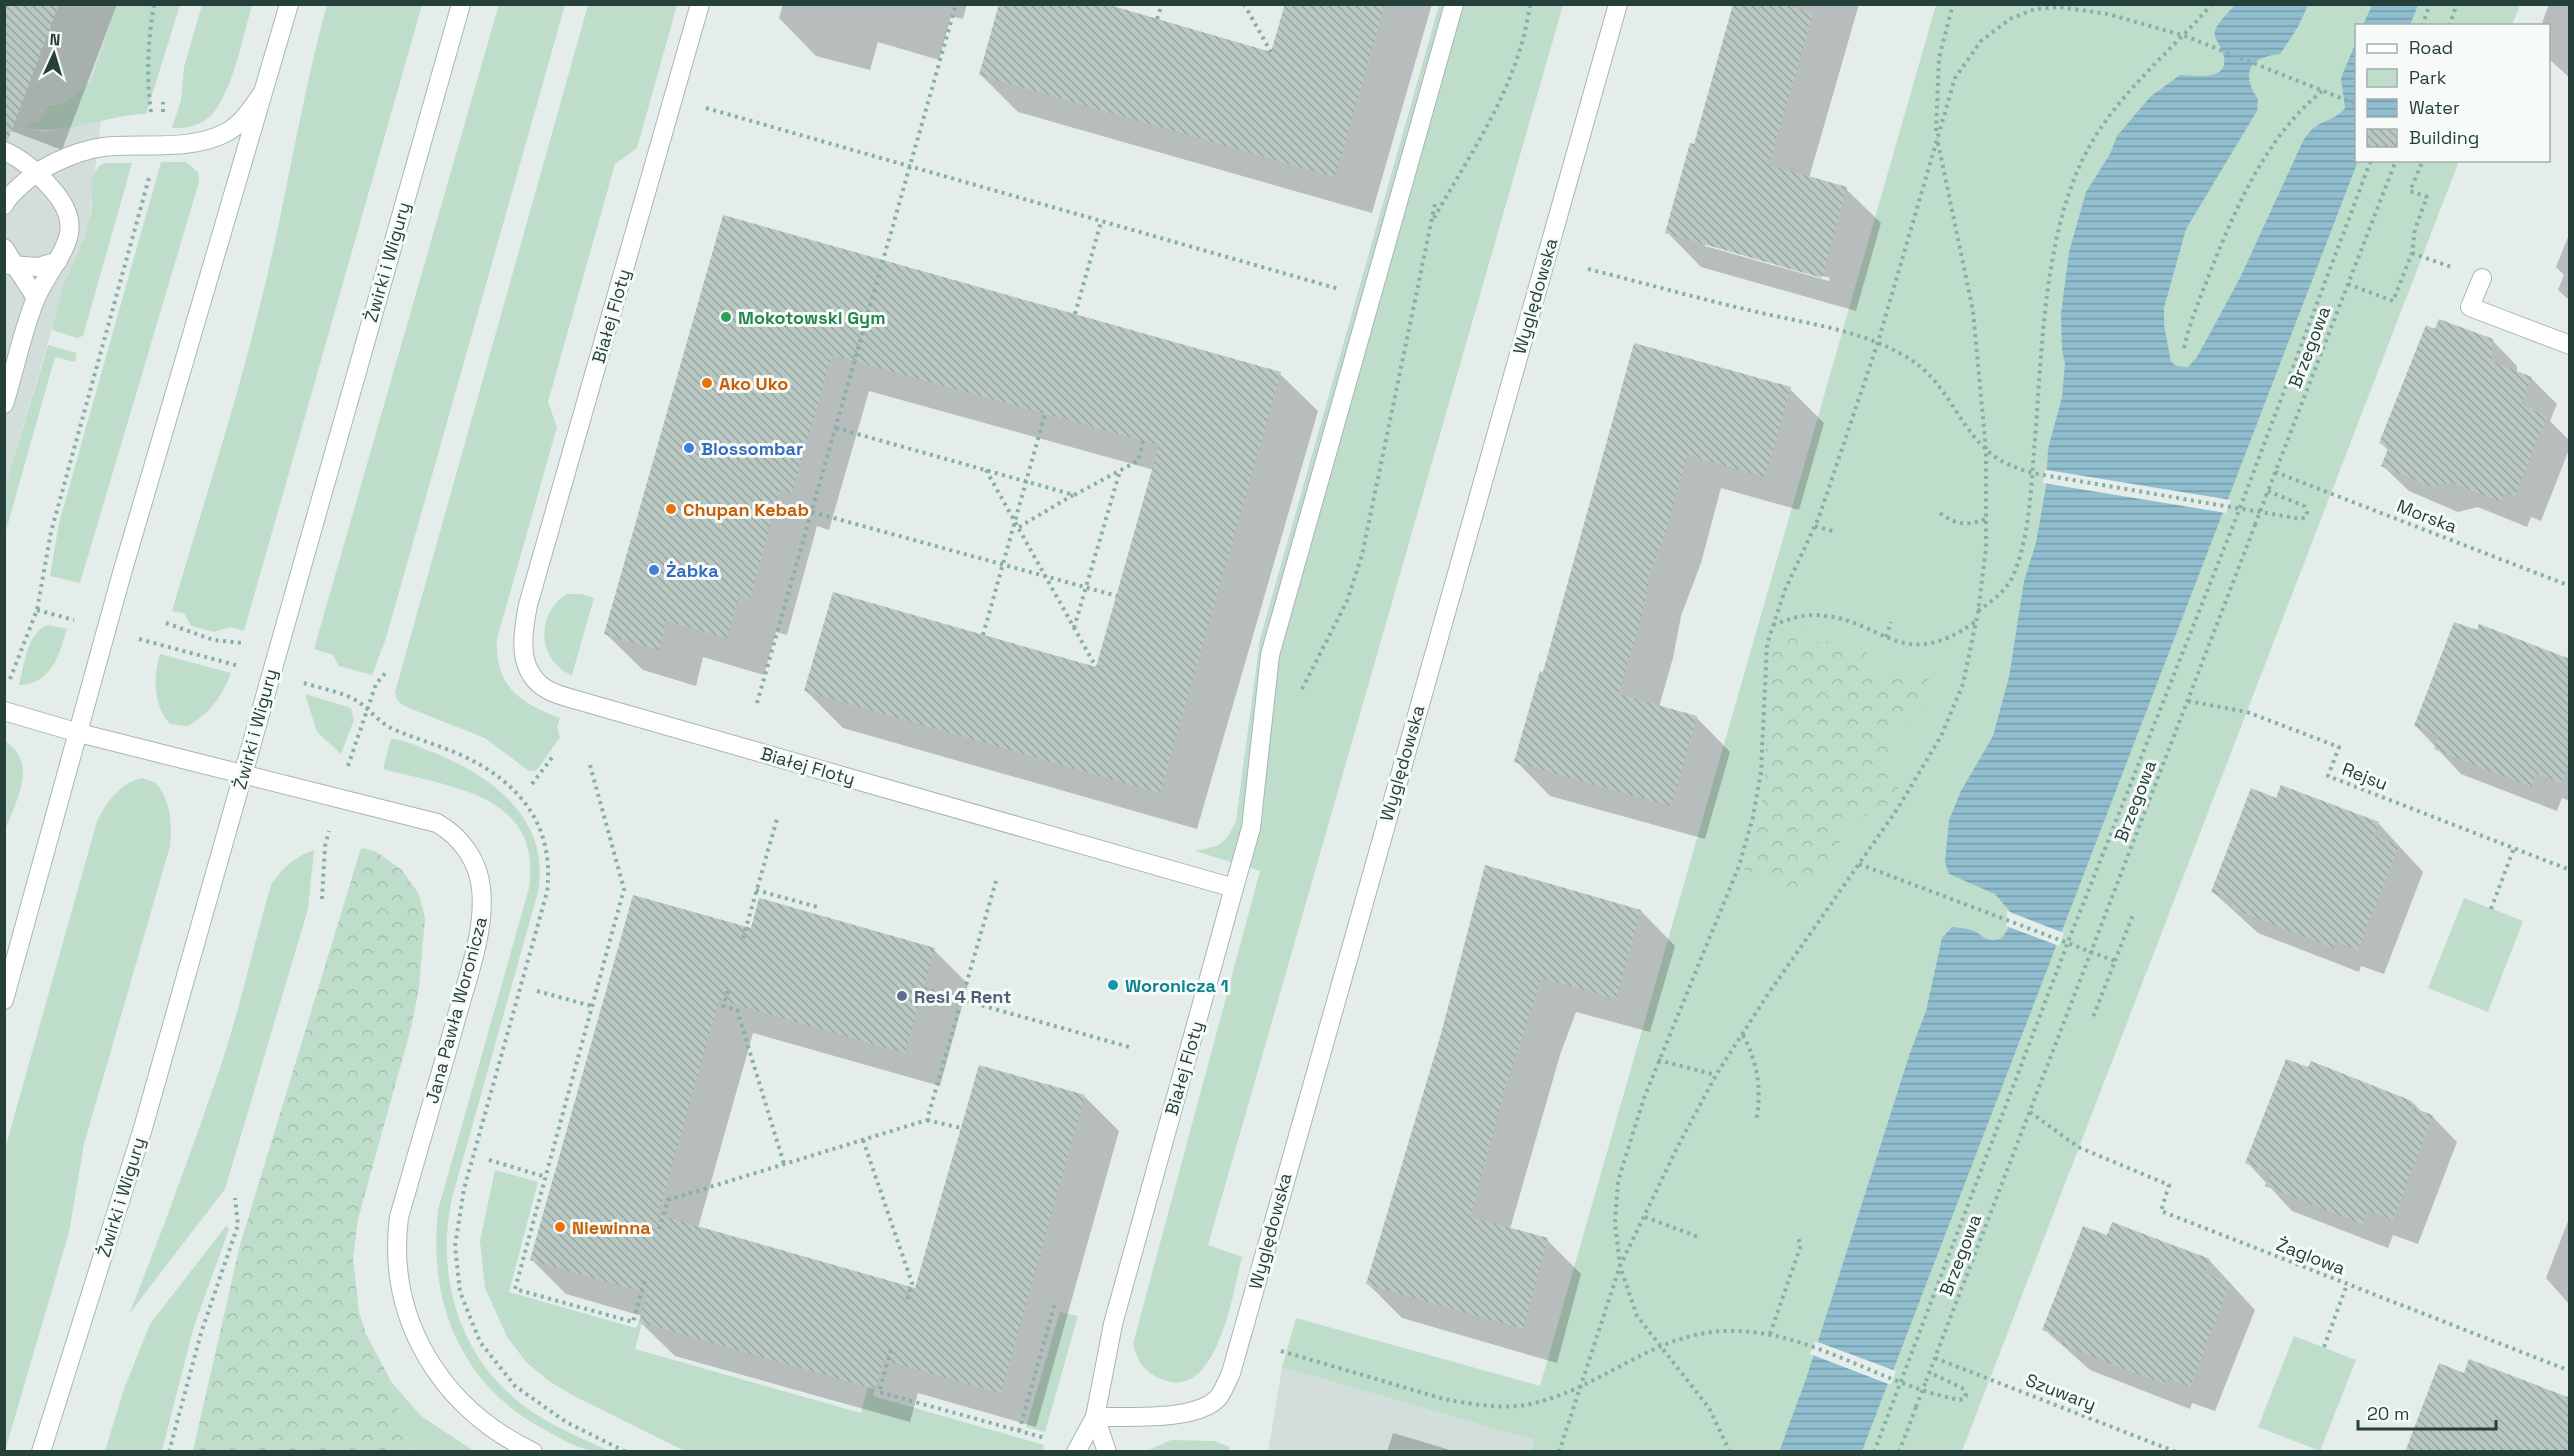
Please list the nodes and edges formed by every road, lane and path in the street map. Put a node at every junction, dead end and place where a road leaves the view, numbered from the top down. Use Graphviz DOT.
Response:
graph roads {
  1 [pos="154,4"];
  2 [pos="289,4"];
  3 [pos="460,4"];
  4 [pos="700,4"];
  5 [pos="956,4"];
  6 [pos="1162,4"];
  7 [pos="1244,4"];
  8 [pos="1251,4"];
  9 [pos="1454,4"];
  10 [pos="1530,4"];
  11 [pos="1618,4"];
  12 [pos="1953,4"];
  13 [pos="2212,4"];
  14 [pos="2430,4"];
  15 [pos="2457,4"];
  16 [pos="1249,13"];
  17 [pos="1157,19"];
  18 [pos="2423,24"];
  19 [pos="2450,24"];
  20 [pos="2185,36"];
  21 [pos="1271,52"];
  22 [pos="265,88"];
  23 [pos="2323,91"];
  24 [pos="673,99"];
  25 [pos="2355,104"];
  26 [pos="152,118"];
  27 [pos="1936,137"];
  28 [pos="4,151"];
  29 [pos="2370,162"];
  30 [pos="2395,162"];
  31 [pos="2421,162"];
  32 [pos="909,167"];
  33 [pos="37,172"];
  34 [pos="150,173"];
  35 [pos="1436,201"];
  36 [pos="4,205"];
  37 [pos="1101,222"];
  38 [pos="1431,222"];
  39 [pos="1419,242"];
  40 [pos="4,248"];
  41 [pos="2412,253"];
  42 [pos="2421,256"];
  43 [pos="58,261"];
  44 [pos="11,265"];
  45 [pos="1588,269"];
  46 [pos="2482,278"];
  47 [pos="2348,284"];
  48 [pos="1349,292"];
  49 [pos="36,298"];
  50 [pos="1075,314"];
  51 [pos="1878,342"];
  52 [pos="2570,345"];
  53 [pos="2184,348"];
  54 [pos="4,404"];
  55 [pos="1045,414"];
  56 [pos="836,428"];
  57 [pos="1143,441"];
  58 [pos="1986,450"];
  59 [pos="986,470"];
  60 [pos="1121,470"];
  61 [pos="2275,472"];
  62 [pos="2032,473"];
  63 [pos="1026,481"];
  64 [pos="2267,494"];
  65 [pos="1074,495"];
  66 [pos="2240,508"];
  67 [pos="812,512"];
  68 [pos="1940,513"];
  69 [pos="1986,519"];
  70 [pos="1015,520"];
  71 [pos="1815,526"];
  72 [pos="1019,527"];
  73 [pos="1836,532"];
  74 [pos="1003,565"];
  75 [pos="1046,576"];
  76 [pos="2570,586"];
  77 [pos="1086,587"];
  78 [pos="1117,596"];
  79 [pos="37,610"];
  80 [pos="1978,612"];
  81 [pos="73,620"];
  82 [pos="1891,622"];
  83 [pos="1976,622"];
  84 [pos="166,623"];
  85 [pos="1773,625"];
  86 [pos="1074,628"];
  87 [pos="983,635"];
  88 [pos="1886,637"];
  89 [pos="242,643"];
  90 [pos="162,646"];
  91 [pos="235,664"];
  92 [pos="1096,667"];
  93 [pos="387,671"];
  94 [pos="301,682"];
  95 [pos="8,684"];
  96 [pos="1296,699"];
  97 [pos="2188,700"];
  98 [pos="757,703"];
  99 [pos="367,709"];
  100 [pos="4,711"];
  101 [pos="79,733"];
  102 [pos="554,755"];
  103 [pos="350,758"];
  104 [pos="590,765"];
  105 [pos="243,774"];
  106 [pos="532,783"];
  107 [pos="777,819"];
  108 [pos="325,846"];
  109 [pos="2514,849"];
  110 [pos="1859,864"];
  111 [pos="2570,870"];
  112 [pos="996,881"];
  113 [pos="1234,888"];
  114 [pos="756,890"];
  115 [pos="322,899"];
  116 [pos="821,908"];
  117 [pos="2491,909"];
  118 [pos="2134,912"];
  119 [pos="743,938"];
  120 [pos="2066,941"];
  121 [pos="2091,952"];
  122 [pos="2115,961"];
  123 [pos="924,989"];
  124 [pos="537,991"];
  125 [pos="728,991"];
  126 [pos="4,999"];
  127 [pos="961,1000"];
  128 [pos="592,1006"];
  129 [pos="2093,1017"];
  130 [pos="1742,1034"];
  131 [pos="1129,1047"];
  132 [pos="1658,1060"];
  133 [pos="1716,1075"];
  134 [pos="2030,1112"];
  135 [pos="927,1120"];
  136 [pos="1756,1122"];
  137 [pos="960,1128"];
  138 [pos="862,1140"];
  139 [pos="489,1160"];
  140 [pos="784,1164"];
  141 [pos="546,1177"];
  142 [pos="235,1198"];
  143 [pos="1645,1217"];
  144 [pos="659,1229"];
  145 [pos="1797,1236"];
  146 [pos="1701,1238"];
  147 [pos="1620,1266"];
  148 [pos="645,1280"];
  149 [pos="2347,1284"];
  150 [pos="907,1300"];
  151 [pos="1055,1304"];
  152 [pos="1770,1334"];
  153 [pos="1658,1345"];
  154 [pos="2324,1347"];
  155 [pos="891,1350"];
  156 [pos="1281,1351"];
  157 [pos="1935,1358"];
  158 [pos="2570,1371"];
  159 [pos="1929,1372"];
  160 [pos="1902,1381"];
  161 [pos="1581,1387"];
  162 [pos="1095,1417"];
  163 [pos="1018,1431"];
  164 [pos="1052,1440"];
  165 [pos="40,1452"];
  166 [pos="169,1452"];
  167 [pos="532,1452"];
  168 [pos="626,1452"];
  169 [pos="1076,1452"];
  170 [pos="1107,1452"];
  171 [pos="1559,1452"];
  172 [pos="1730,1452"];
  173 [pos="1874,1452"];
  174 [pos="1899,1452"];
  175 [pos="2176,1452"];
  1 -- 26 [label="path"];
  2 -- 22 [label="street"];
  3 -- 105 [label="street, Żwirki i Wigury"];
  4 -- 24 [label="street, Białej Floty"];
  5 -- 32 [label="path"];
  6 -- 17 [label="path"];
  7 -- 16 [label="path"];
  8 -- 16 [label="path"];
  9 -- 113 [label="street"];
  10 -- 38 [label="path"];
  11 -- 162 [label="street, Wyględowska"];
  12 -- 27 [label="path"];
  13 -- 20 [label="path"];
  14 -- 18 [label="path"];
  15 -- 19 [label="path"];
  16 -- 21 [label="path"];
  20 -- 23 [label="path"];
  20 -- 27 [label="path"];
  20 -- 62 [label="path"];
  22 -- 33 [label="street"];
  22 -- 101 [label="street"];
  23 -- 25 [label="path"];
  23 -- 53 [label="path"];
  24 -- 32 [label="path"];
  24 -- 113 [label="street, Białej Floty"];
  27 -- 51 [label="path"];
  27 -- 58 [label="path"];
  28 -- 33 [label="street"];
  29 -- 66 [label="path"];
  30 -- 47 [label="path, Brzegowa"];
  31 -- 41 [label="path"];
  32 -- 37 [label="path"];
  32 -- 56 [label="path"];
  33 -- 36 [label="street"];
  33 -- 43 [label="street"];
  34 -- 79 [label="path"];
  35 -- 38 [label="path"];
  37 -- 48 [label="path"];
  37 -- 50 [label="path"];
  38 -- 39 [label="path"];
  38 -- 96 [label="path"];
  40 -- 44 [label="street"];
  41 -- 42 [label="path"];
  41 -- 47 [label="path"];
  43 -- 44 [label="street"];
  43 -- 49 [label="street"];
  44 -- 49 [label="street"];
  45 -- 51 [label="path"];
  46 -- 52 [label="street"];
  47 -- 61 [label="path, Brzegowa"];
  49 -- 54 [label="street"];
  51 -- 58 [label="path"];
  51 -- 71 [label="path"];
  55 -- 63 [label="path"];
  56 -- 59 [label="path"];
  56 -- 67 [label="path"];
  57 -- 60 [label="path"];
  58 -- 62 [label="path"];
  58 -- 69 [label="path"];
  59 -- 63 [label="path"];
  59 -- 70 [label="path"];
  60 -- 65 [label="path"];
  60 -- 77 [label="path"];
  61 -- 64 [label="path, Brzegowa"];
  61 -- 76 [label="path, Morska"];
  62 -- 66 [label="path"];
  62 -- 80 [label="path"];
  63 -- 65 [label="path"];
  63 -- 70 [label="path"];
  64 -- 66 [label="path"];
  64 -- 97 [label="path, Brzegowa, bridge"];
  65 -- 72 [label="path"];
  66 -- 120 [label="path"];
  67 -- 74 [label="path"];
  67 -- 98 [label="path"];
  68 -- 69 [label="path"];
  69 -- 80 [label="path"];
  70 -- 72 [label="path"];
  70 -- 74 [label="path"];
  71 -- 73 [label="path"];
  71 -- 85 [label="path"];
  72 -- 75 [label="path"];
  74 -- 75 [label="path"];
  74 -- 87 [label="path"];
  75 -- 77 [label="path"];
  75 -- 86 [label="path"];
  77 -- 78 [label="path"];
  77 -- 86 [label="path"];
  79 -- 81 [label="path"];
  79 -- 95 [label="path"];
  80 -- 83 [label="path"];
  82 -- 88 [label="path"];
  83 -- 88 [label="path"];
  83 -- 110 [label="path"];
  84 -- 89 [label="path"];
  85 -- 88 [label="path"];
  85 -- 132 [label="path"];
  86 -- 92 [label="path"];
  90 -- 91 [label="path"];
  93 -- 99 [label="path"];
  94 -- 99 [label="path"];
  97 -- 109 [label="path, Rejsu"];
  97 -- 121 [label="path, Brzegowa"];
  99 -- 103 [label="path"];
  99 -- 168 [label="path"];
  100 -- 101 [label="street, Jana Pawła Woronicza"];
  101 -- 105 [label="street, Jana Pawła Woronicza"];
  101 -- 126 [label="street"];
  102 -- 106 [label="path"];
  104 -- 128 [label="path"];
  105 -- 165 [label="street, Żwirki i Wigury"];
  105 -- 167 [label="street, Jana Pawła Woronicza"];
  107 -- 114 [label="path"];
  108 -- 115 [label="path"];
  109 -- 111 [label="path, Rejsu"];
  109 -- 117 [label="path"];
  110 -- 120 [label="path"];
  110 -- 130 [label="path"];
  112 -- 127 [label="path"];
  113 -- 162 [label="street, Białej Floty"];
  114 -- 116 [label="path"];
  114 -- 119 [label="path"];
  118 -- 122 [label="path"];
  120 -- 121 [label="path"];
  120 -- 160 [label="path"];
  121 -- 122 [label="path"];
  121 -- 134 [label="path, Brzegowa"];
  122 -- 129 [label="path"];
  123 -- 127 [label="path"];
  124 -- 128 [label="path"];
  125 -- 140 [label="path"];
  127 -- 131 [label="path"];
  127 -- 135 [label="path"];
  128 -- 141 [label="path"];
  130 -- 133 [label="path"];
  130 -- 136 [label="path"];
  132 -- 133 [label="path"];
  132 -- 147 [label="path"];
  133 -- 143 [label="path"];
  134 -- 149 [label="path, Żaglowa"];
  134 -- 157 [label="path, Brzegowa"];
  135 -- 137 [label="path"];
  135 -- 138 [label="path"];
  138 -- 140 [label="path"];
  138 -- 150 [label="path"];
  139 -- 141 [label="path"];
  140 -- 144 [label="path"];
  141 -- 148 [label="path"];
  142 -- 166 [label="path"];
  143 -- 146 [label="path"];
  143 -- 147 [label="path"];
  145 -- 152 [label="path"];
  147 -- 153 [label="path"];
  147 -- 161 [label="path"];
  149 -- 154 [label="path"];
  149 -- 158 [label="path, Żaglowa"];
  151 -- 163 [label="path"];
  152 -- 153 [label="path"];
  152 -- 160 [label="path"];
  153 -- 161 [label="path"];
  153 -- 172 [label="path"];
  155 -- 163 [label="path"];
  156 -- 161 [label="path"];
  157 -- 159 [label="path, Brzegowa"];
  157 -- 175 [label="path, Szuwary"];
  159 -- 160 [label="path"];
  159 -- 174 [label="path, Brzegowa, bridge"];
  160 -- 173 [label="path"];
  161 -- 171 [label="path"];
  162 -- 169 [label="street, Białej Floty"];
  162 -- 170 [label="street, Białej Floty"];
  163 -- 164 [label="path"];
}
